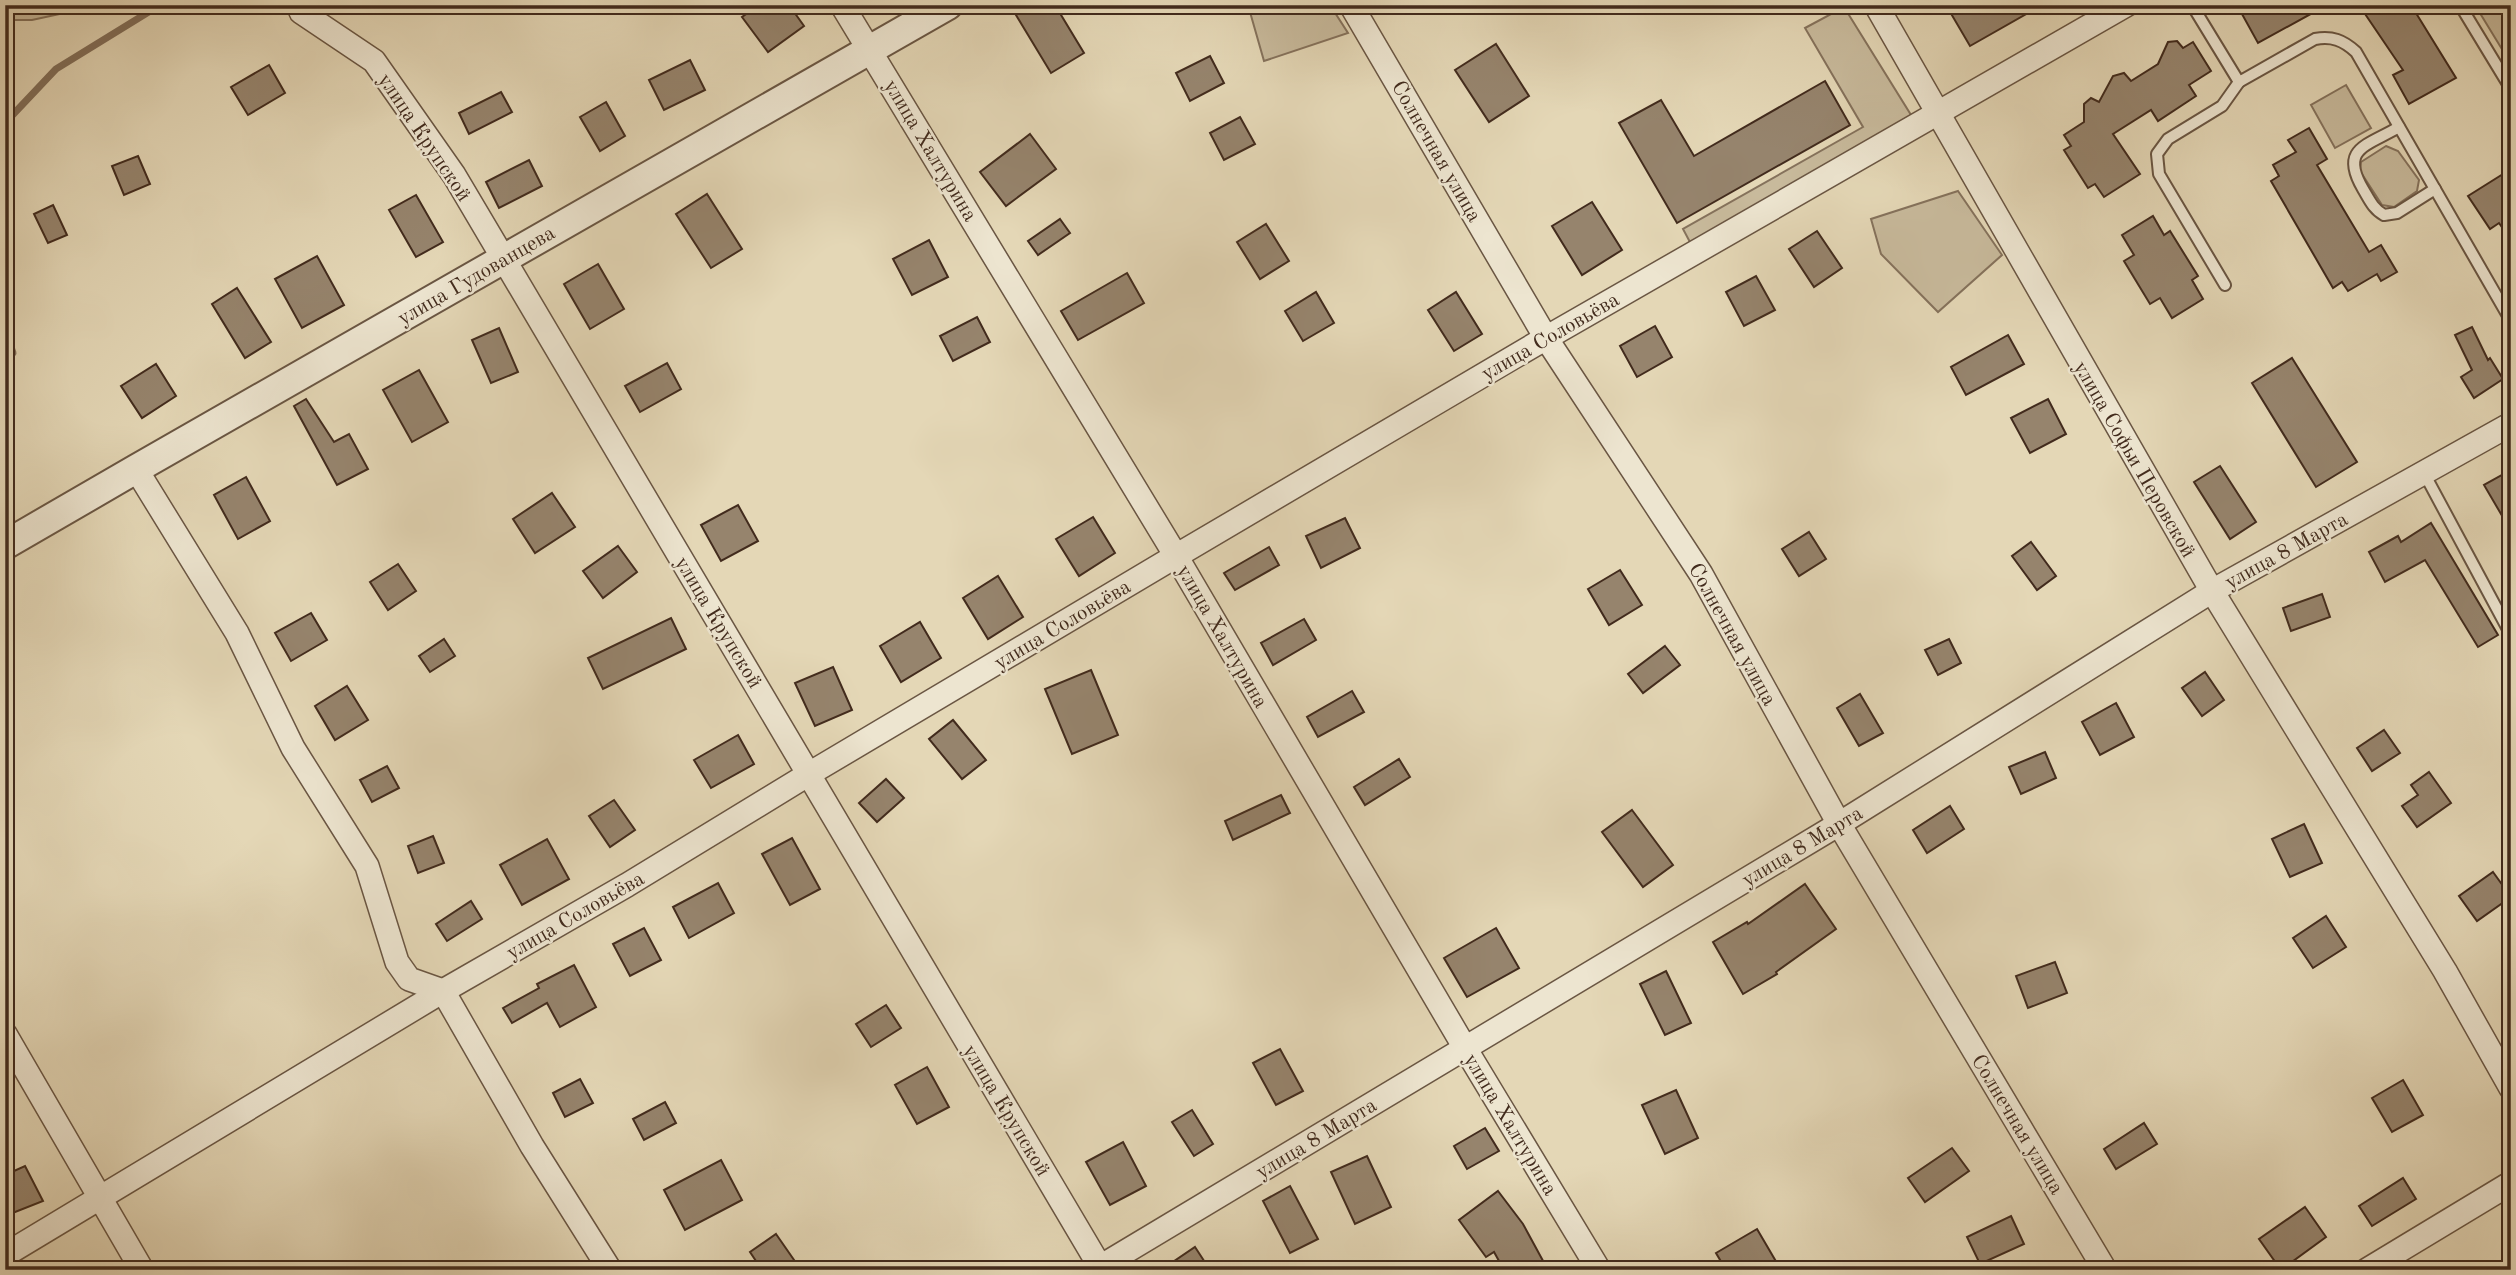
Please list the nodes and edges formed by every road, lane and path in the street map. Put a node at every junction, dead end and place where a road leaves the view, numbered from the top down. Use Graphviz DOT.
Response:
graph roads {
  1 [pos="842,5"];
  2 [pos="948,5"];
  3 [pos="1351,5"];
  4 [pos="1876,5"];
  5 [pos="2126,5"];
  6 [pos="2192,5"];
  7 [pos="2460,5"];
  8 [pos="304,7"];
  9 [pos="871,49"];
  10 [pos="2239,82"];
  11 [pos="2511,89"];
  12 [pos="1937,114"];
  13 [pos="2399,127"];
  14 [pos="2435,190"];
  15 [pos="504,258"];
  16 [pos="2225,285"];
  17 [pos="2511,321"];
  18 [pos="1546,338"];
  19 [pos="2511,424"];
  20 [pos="136,468"];
  21 [pos="2424,473"];
  22 [pos="5,545"];
  23 [pos="1176,556"];
  24 [pos="2212,592"];
  25 [pos="2511,635"];
  26 [pos="809,774"];
  27 [pos="1839,824"];
  28 [pos="443,991"];
  29 [pos="5,1034"];
  30 [pos="1465,1048"];
  31 [pos="2511,1088"];
  32 [pos="2511,1183"];
  33 [pos="102,1198"];
  34 [pos="5,1255"];
  35 [pos="1099,1269"];
  36 [pos="142,1270"];
  37 [pos="610,1270"];
  38 [pos="1599,1270"];
  39 [pos="2105,1270"];
  40 [pos="2367,1270"];
  1 -- 9 [label="street, улица Халтурина"];
  2 -- 9 [label="street, улица Гудованцева"];
  3 -- 18 [label="street, Солнечная улица"];
  4 -- 12 [label="street, улица Софьи Перовской"];
  5 -- 12 [label="street, улица Соловьёва"];
  6 -- 10 [label="lane"];
  7 -- 11 [label="lane"];
  8 -- 15 [label="street, улица Крупской"];
  9 -- 15 [label="street, улица Гудованцева"];
  9 -- 23 [label="street, улица Халтурина"];
  10 -- 13 [label="lane"];
  10 -- 16 [label="lane"];
  12 -- 18 [label="street, улица Соловьёва"];
  12 -- 24 [label="street, улица Софьи Перовской"];
  13 -- 14 [label="lane"];
  13 -- 14 [label="lane"];
  14 -- 17 [label="lane"];
  15 -- 20 [label="street, улица Гудованцева"];
  15 -- 26 [label="street, улица Крупской"];
  18 -- 23 [label="street, улица Соловьёва"];
  18 -- 27 [label="street, Солнечная улица"];
  19 -- 21 [label="street, улица 8 Марта"];
  20 -- 22 [label="street, улица Гудованцева"];
  20 -- 28 [label="street"];
  21 -- 24 [label="street, улица 8 Марта"];
  21 -- 25 [label="lane"];
  23 -- 26 [label="street, улица Соловьёва"];
  23 -- 30 [label="street, улица Халтурина"];
  24 -- 27 [label="street, улица 8 Марта"];
  24 -- 31 [label="street, улица Софьи Перовской"];
  26 -- 28 [label="street, улица Соловьёва"];
  26 -- 35 [label="street, улица Крупской"];
  27 -- 30 [label="street, улица 8 Марта"];
  27 -- 39 [label="street, Солнечная улица"];
  28 -- 33 [label="street, улица Соловьёва"];
  28 -- 37 [label="street"];
  29 -- 33 [label="street"];
  30 -- 35 [label="street, улица 8 Марта"];
  30 -- 38 [label="street, улица Халтурина"];
  32 -- 40 [label="street"];
  33 -- 34 [label="street, улица Соловьёва"];
  33 -- 36 [label="street"];
}
